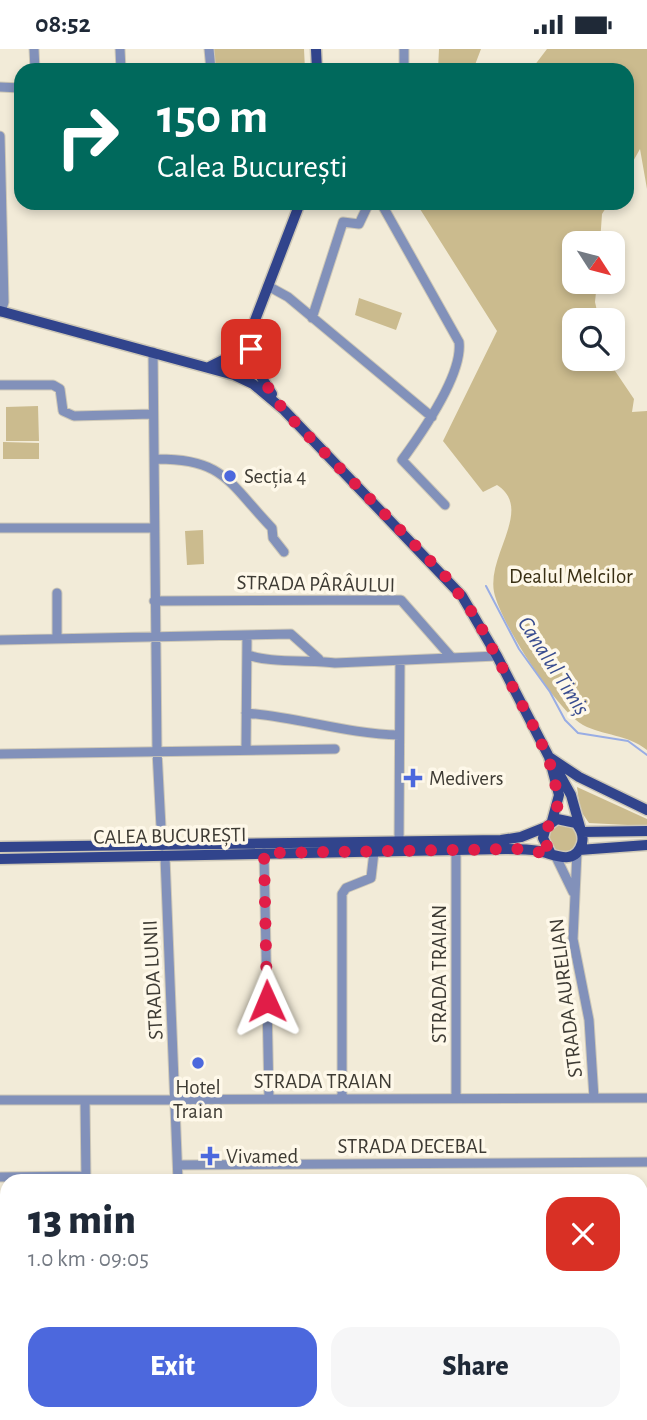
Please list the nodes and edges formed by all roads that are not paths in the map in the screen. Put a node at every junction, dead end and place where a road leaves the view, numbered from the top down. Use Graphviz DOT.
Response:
graph roads {
  1 [pos="0,137"];
  2 [pos="0,143"];
  3 [pos="297,210"];
  4 [pos="366,210"];
  5 [pos="386,210"];
  6 [pos="268,286"];
  7 [pos="1,311"];
  8 [pos="255,317"];
  9 [pos="312,318"];
  10 [pos="247,339"];
  11 [pos="152,352"];
  12 [pos="209,367"];
  13 [pos="234,375"];
  14 [pos="0,385"];
  15 [pos="284,411"];
  16 [pos="152,414"];
  17 [pos="432,417"];
  18 [pos="154,459"];
  19 [pos="445,505"];
  20 [pos="0,528"];
  21 [pos="154,528"];
  22 [pos="284,552"];
  23 [pos="57,593"];
  24 [pos="154,601"];
  25 [pos="247,636"];
  26 [pos="155,637"];
  27 [pos="57,639"];
  28 [pos="0,641"];
  29 [pos="247,653"];
  30 [pos="497,656"];
  31 [pos="452,658"];
  32 [pos="319,659"];
  33 [pos="400,662"];
  34 [pos="246,713"];
  35 [pos="399,736"];
  36 [pos="246,749"];
  37 [pos="335,749"];
  38 [pos="157,751"];
  39 [pos="0,754"];
  40 [pos="549,757"];
  41 [pos="647,810"];
  42 [pos="549,824"];
  43 [pos="581,829"];
  44 [pos="647,831"];
  45 [pos="399,840"];
  46 [pos="647,845"];
  47 [pos="0,847"];
  48 [pos="456,850"];
  49 [pos="163,851"];
  50 [pos="578,851"];
  51 [pos="373,852"];
  52 [pos="264,853"];
  53 [pos="553,855"];
  54 [pos="0,859"];
  55 [pos="573,894"];
  56 [pos="456,1098"];
  57 [pos="594,1098"];
  58 [pos="647,1098"];
  59 [pos="269,1099"];
  60 [pos="342,1099"];
  61 [pos="0,1100"];
  62 [pos="177,1100"];
  63 [pos="85,1101"];
  64 [pos="647,1161"];
  65 [pos="178,1165"];
  66 [pos="86,1174"];
  67 [pos="178,1174"];
  1 -- 2 [label="street"];
  2 -- 7 [label="street"];
  3 -- 6 [label="main road"];
  4 -- 9 [label="street"];
  5 -- 17 [label="street"];
  6 -- 8 [label="main road"];
  6 -- 9 [label="street"];
  7 -- 11 [label="main road"];
  8 -- 10 [label="main road"];
  8 -- 15 [label="main road"];
  9 -- 17 [label="street"];
  10 -- 12 [label="main road"];
  10 -- 13 [label="main road"];
  11 -- 12 [label="main road"];
  11 -- 16 [label="street"];
  12 -- 13 [label="main road"];
  13 -- 15 [label="main road"];
  14 -- 16 [label="street"];
  15 -- 30 [label="main road"];
  16 -- 18 [label="street"];
  17 -- 19 [label="street"];
  18 -- 21 [label="street"];
  18 -- 22 [label="street, STRADA PÂRÂULUI"];
  20 -- 21 [label="street"];
  21 -- 24 [label="street"];
  23 -- 27 [label="street"];
  24 -- 26 [label="street"];
  24 -- 31 [label="street, STRADA PÂRÂULUI"];
  25 -- 26 [label="street"];
  25 -- 29 [label="street"];
  25 -- 32 [label="street"];
  26 -- 27 [label="street"];
  26 -- 38 [label="street"];
  27 -- 28 [label="street"];
  29 -- 32 [label="street"];
  29 -- 34 [label="street"];
  30 -- 31 [label="street"];
  30 -- 40 [label="main road"];
  31 -- 33 [label="street"];
  32 -- 33 [label="street"];
  33 -- 35 [label="street"];
  34 -- 35 [label="street"];
  34 -- 36 [label="street"];
  35 -- 45 [label="street"];
  36 -- 37 [label="street"];
  36 -- 38 [label="street"];
  38 -- 39 [label="street"];
  38 -- 49 [label="street"];
  40 -- 41 [label="main road"];
  40 -- 42 [label="main road"];
  40 -- 43 [label="main road"];
  42 -- 43 [label="main road"];
  42 -- 45 [label="main road, CALEA BUCUREȘTI"];
  42 -- 53 [label="main road"];
  43 -- 44 [label="main road"];
  43 -- 50 [label="main road"];
  45 -- 49 [label="main road, CALEA BUCUREȘTI"];
  46 -- 50 [label="main road"];
  47 -- 49 [label="main road, CALEA BUCUREȘTI"];
  48 -- 51 [label="main road, CALEA BUCUREȘTI"];
  48 -- 53 [label="main road, CALEA BUCUREȘTI"];
  48 -- 56 [label="street, STRADA TRAIAN"];
  49 -- 52 [label="main road, CALEA BUCUREȘTI"];
  49 -- 54 [label="main road, CALEA BUCUREȘTI"];
  49 -- 62 [label="street, STRADA LUNII"];
  50 -- 53 [label="main road"];
  50 -- 55 [label="street, STRADA AURELIAN"];
  51 -- 52 [label="main road, CALEA BUCUREȘTI"];
  51 -- 60 [label="street"];
  52 -- 59 [label="street"];
  53 -- 55 [label="street, STRADA AURELIAN"];
  55 -- 57 [label="street, STRADA AURELIAN"];
  56 -- 57 [label="street, STRADA TRAIAN"];
  56 -- 60 [label="street, STRADA TRAIAN"];
  57 -- 58 [label="street, STRADA TRAIAN"];
  59 -- 60 [label="street, STRADA TRAIAN"];
  59 -- 62 [label="street, STRADA TRAIAN"];
  61 -- 63 [label="street, STRADA TRAIAN"];
  62 -- 63 [label="street, STRADA TRAIAN"];
  62 -- 65 [label="street, STRADA LUNII"];
  63 -- 66 [label="street"];
  64 -- 65 [label="street, STRADA DECEBAL"];
  65 -- 67 [label="street, STRADA LUNII"];
}
